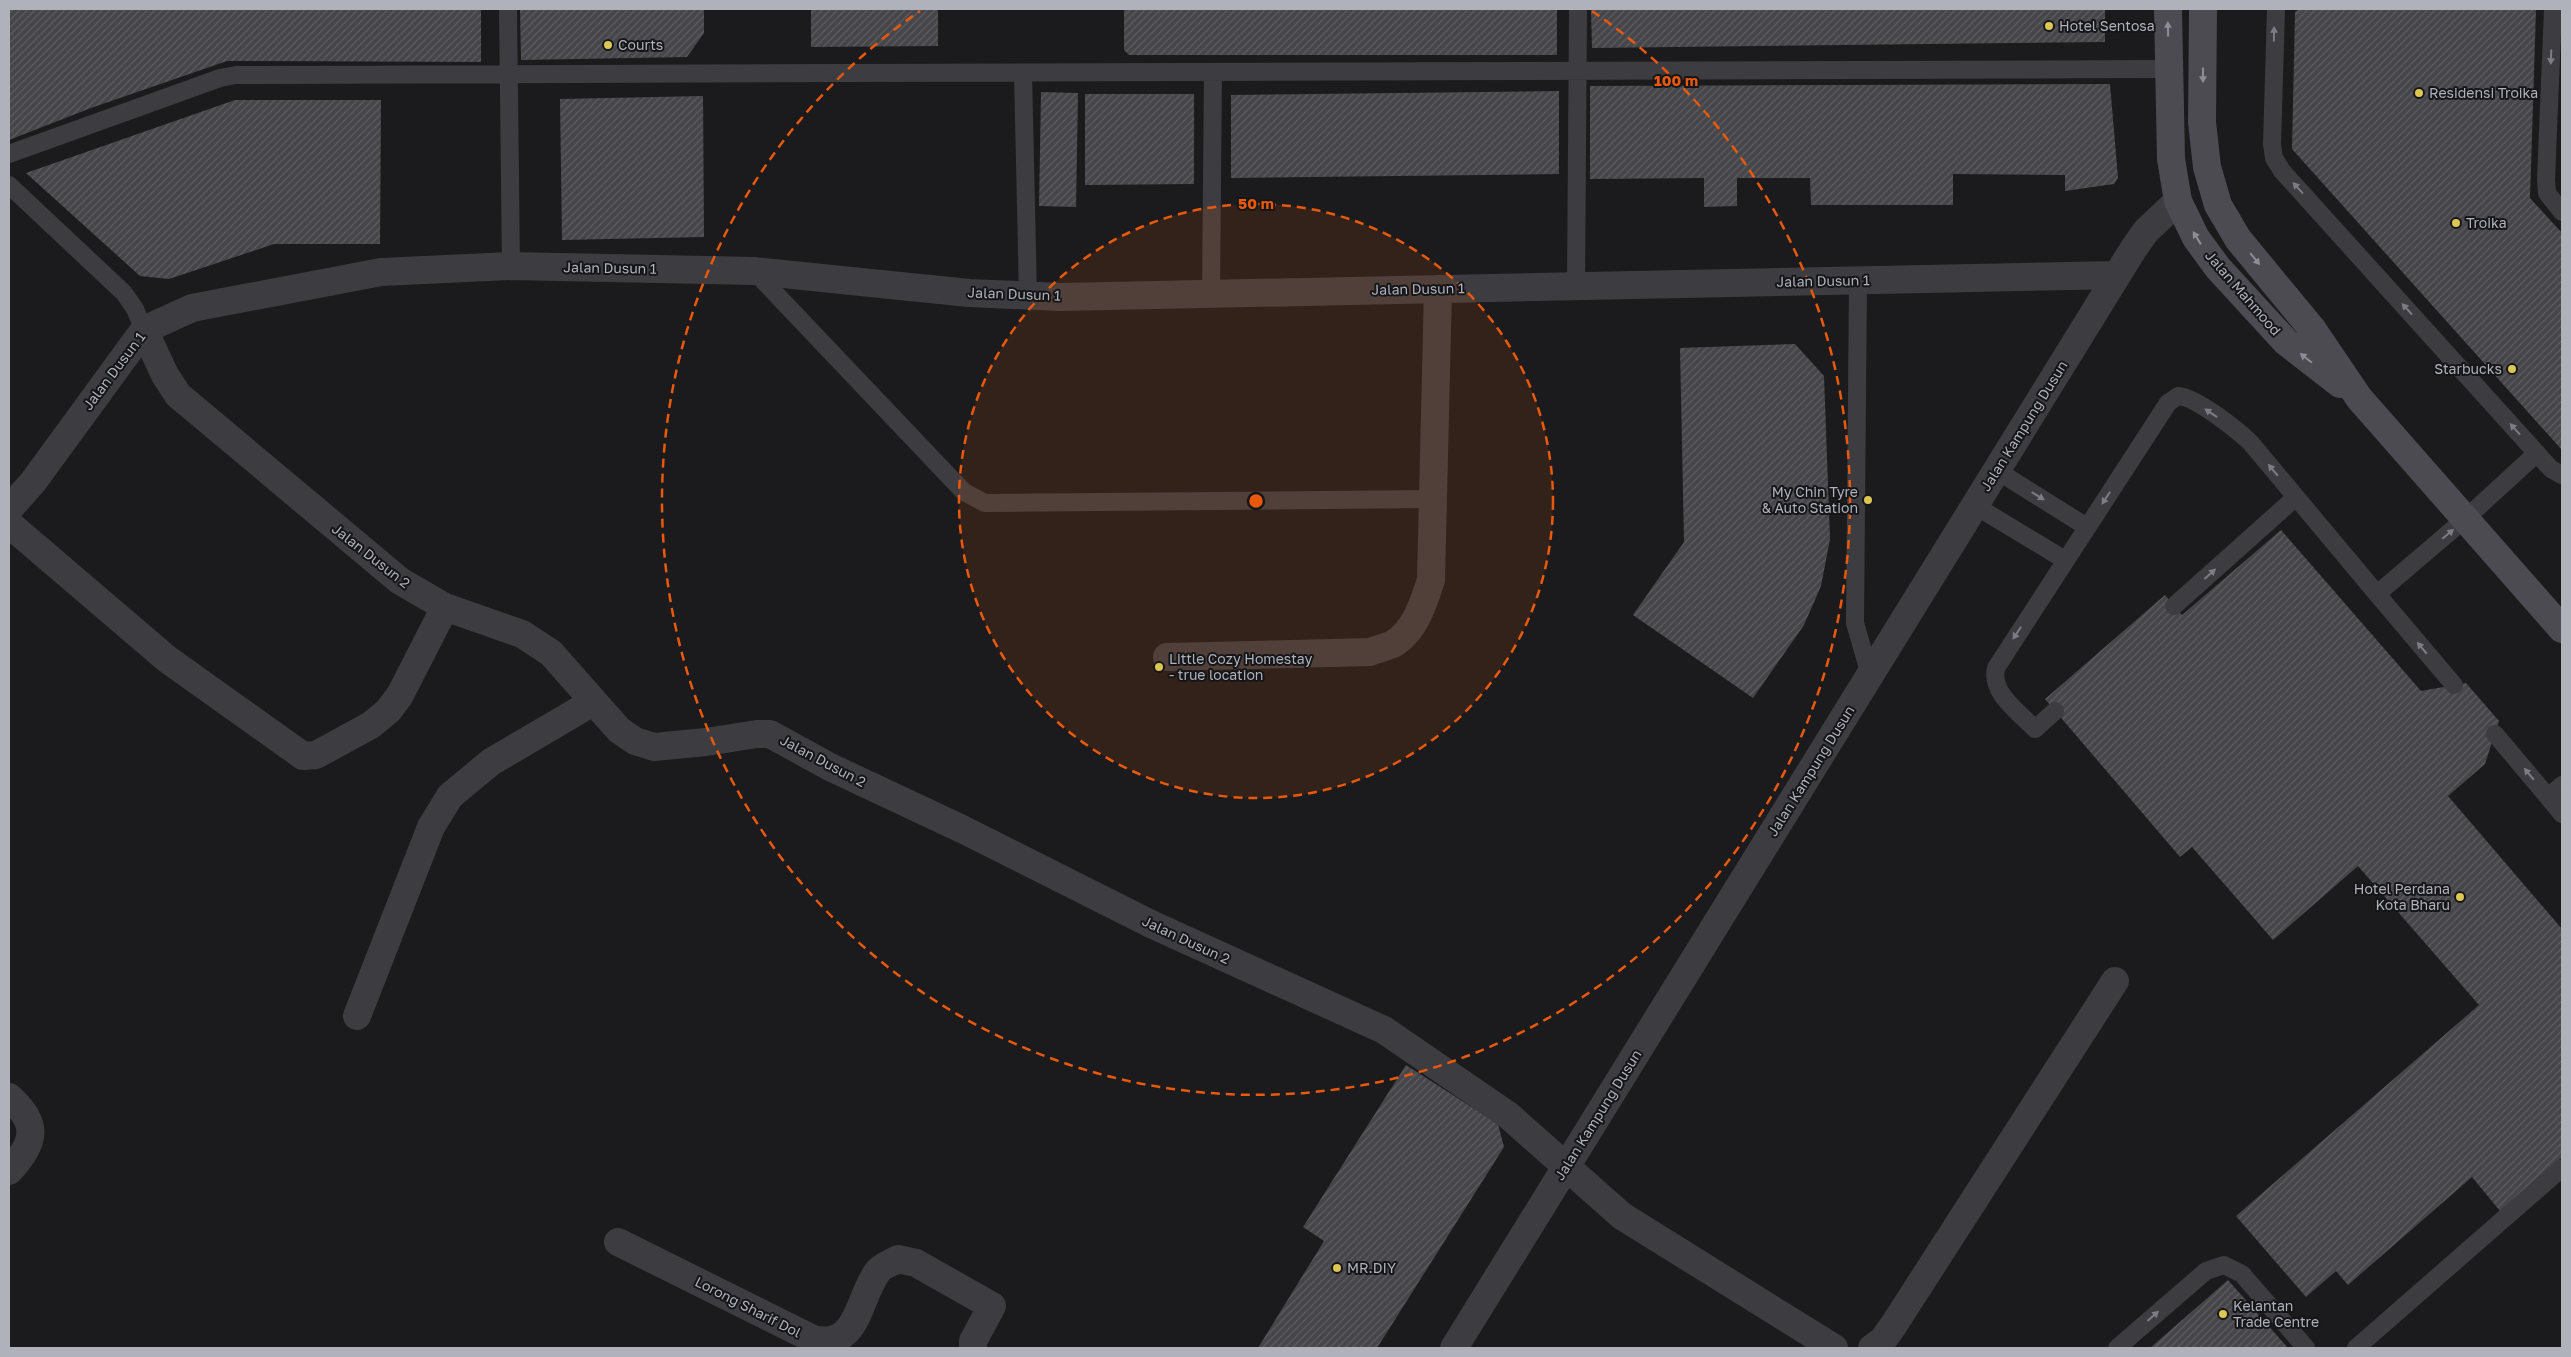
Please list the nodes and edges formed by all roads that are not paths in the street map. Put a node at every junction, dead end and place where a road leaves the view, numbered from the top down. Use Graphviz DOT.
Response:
graph roads {
  1 [pos="508,9"];
  2 [pos="1578,9"];
  3 [pos="2168,9"];
  4 [pos="2203,9"];
  5 [pos="2276,9"];
  6 [pos="2552,9"];
  7 [pos="2169,69"];
  8 [pos="1577,71"];
  9 [pos="1213,72"];
  10 [pos="1024,73"];
  11 [pos="508,74"];
  12 [pos="9,154"];
  13 [pos="9,185"];
  14 [pos="2178,201"];
  15 [pos="2562,212"];
  16 [pos="512,266"];
  17 [pos="754,271"];
  18 [pos="2117,275"];
  19 [pos="1858,280"];
  20 [pos="1576,286"];
  21 [pos="1438,289"];
  22 [pos="1211,294"];
  23 [pos="1028,296"];
  24 [pos="144,330"];
  25 [pos="2359,398"];
  26 [pos="2537,453"];
  27 [pos="1996,470"];
  28 [pos="2562,475"];
  29 [pos="2296,497"];
  30 [pos="1432,499"];
  31 [pos="1974,505"];
  32 [pos="9,509"];
  33 [pos="2465,519"];
  34 [pos="9,524"];
  35 [pos="2087,527"];
  36 [pos="2065,560"];
  37 [pos="2377,594"];
  38 [pos="2174,606"];
  39 [pos="445,607"];
  40 [pos="2562,629"];
  41 [pos="1167,658"];
  42 [pos="1870,675"];
  43 [pos="2454,685"];
  44 [pos="593,702"];
  45 [pos="2055,712"];
  46 [pos="2495,734"];
  47 [pos="2562,786"];
  48 [pos="2548,797"];
  49 [pos="2562,814"];
  50 [pos="2115,981"];
  51 [pos="357,1016"];
  52 [pos="9,1097"];
  53 [pos="1566,1167"];
  54 [pos="2562,1168"];
  55 [pos="9,1171"];
  56 [pos="618,1242"];
  57 [pos="973,1348"];
  58 [pos="1454,1348"];
  59 [pos="1834,1348"];
  60 [pos="1872,1348"];
  61 [pos="2116,1348"];
  62 [pos="2306,1348"];
  63 [pos="2356,1348"];
  1 -- 11 [label="lane"];
  2 -- 8 [label="lane"];
  7 -- 3 [label="main road, Jalan Mahmood, one-way"];
  4 -- 25 [label="main road, Jalan Mahmood, one-way"];
  26 -- 5 [label="lane, one-way"];
  6 -- 15 [label="lane, one-way"];
  7 -- 8 [label="lane"];
  7 -- 14 [label="main road, Jalan Mahmood"];
  8 -- 9 [label="lane"];
  8 -- 20 [label="lane"];
  9 -- 10 [label="lane"];
  9 -- 22 [label="lane"];
  10 -- 11 [label="lane"];
  10 -- 23 [label="lane"];
  11 -- 12 [label="lane"];
  11 -- 16 [label="lane"];
  13 -- 24 [label="lane"];
  14 -- 18 [label="street, Jalan Kampung Dusun"];
  25 -- 14 [label="main road, Jalan Mahmood, one-way"];
  16 -- 17 [label="street, Jalan Dusun 1"];
  16 -- 24 [label="street, Jalan Dusun 1"];
  17 -- 23 [label="street, Jalan Dusun 1"];
  17 -- 30 [label="lane"];
  18 -- 19 [label="street, Jalan Dusun 1"];
  18 -- 27 [label="street, Jalan Kampung Dusun"];
  19 -- 20 [label="street, Jalan Dusun 1"];
  19 -- 42 [label="lane"];
  20 -- 21 [label="street, Jalan Dusun 1"];
  21 -- 22 [label="street, Jalan Dusun 1"];
  21 -- 30 [label="street"];
  22 -- 23 [label="street, Jalan Dusun 1"];
  24 -- 32 [label="street, Jalan Dusun 1"];
  24 -- 39 [label="street, Jalan Dusun 2"];
  25 -- 33 [label="main road, Jalan Mahmood"];
  26 -- 28 [label="lane"];
  26 -- 33 [label="lane"];
  27 -- 31 [label="street, Jalan Kampung Dusun"];
  27 -- 35 [label="lane, one-way"];
  29 -- 35 [label="lane, one-way"];
  29 -- 37 [label="lane"];
  38 -- 29 [label="lane, one-way"];
  30 -- 41 [label="street"];
  31 -- 36 [label="lane"];
  31 -- 42 [label="street, Jalan Kampung Dusun"];
  37 -- 33 [label="lane, one-way"];
  33 -- 40 [label="main road, Jalan Mahmood"];
  34 -- 39 [label="street"];
  35 -- 36 [label="lane"];
  36 -- 45 [label="lane, one-way"];
  43 -- 37 [label="lane, one-way"];
  39 -- 44 [label="street, Jalan Dusun 2"];
  42 -- 53 [label="street, Jalan Kampung Dusun"];
  44 -- 51 [label="street"];
  44 -- 53 [label="street, Jalan Dusun 2"];
  48 -- 46 [label="lane, one-way"];
  47 -- 48 [label="lane"];
  48 -- 49 [label="lane"];
  50 -- 60 [label="street"];
  52 -- 55 [label="street"];
  53 -- 58 [label="street, Jalan Kampung Dusun"];
  53 -- 59 [label="street, Jalan Dusun 2"];
  54 -- 63 [label="lane"];
  56 -- 57 [label="street, Lorong Sharif Dol"];
  61 -- 62 [label="lane, one-way"];
}
